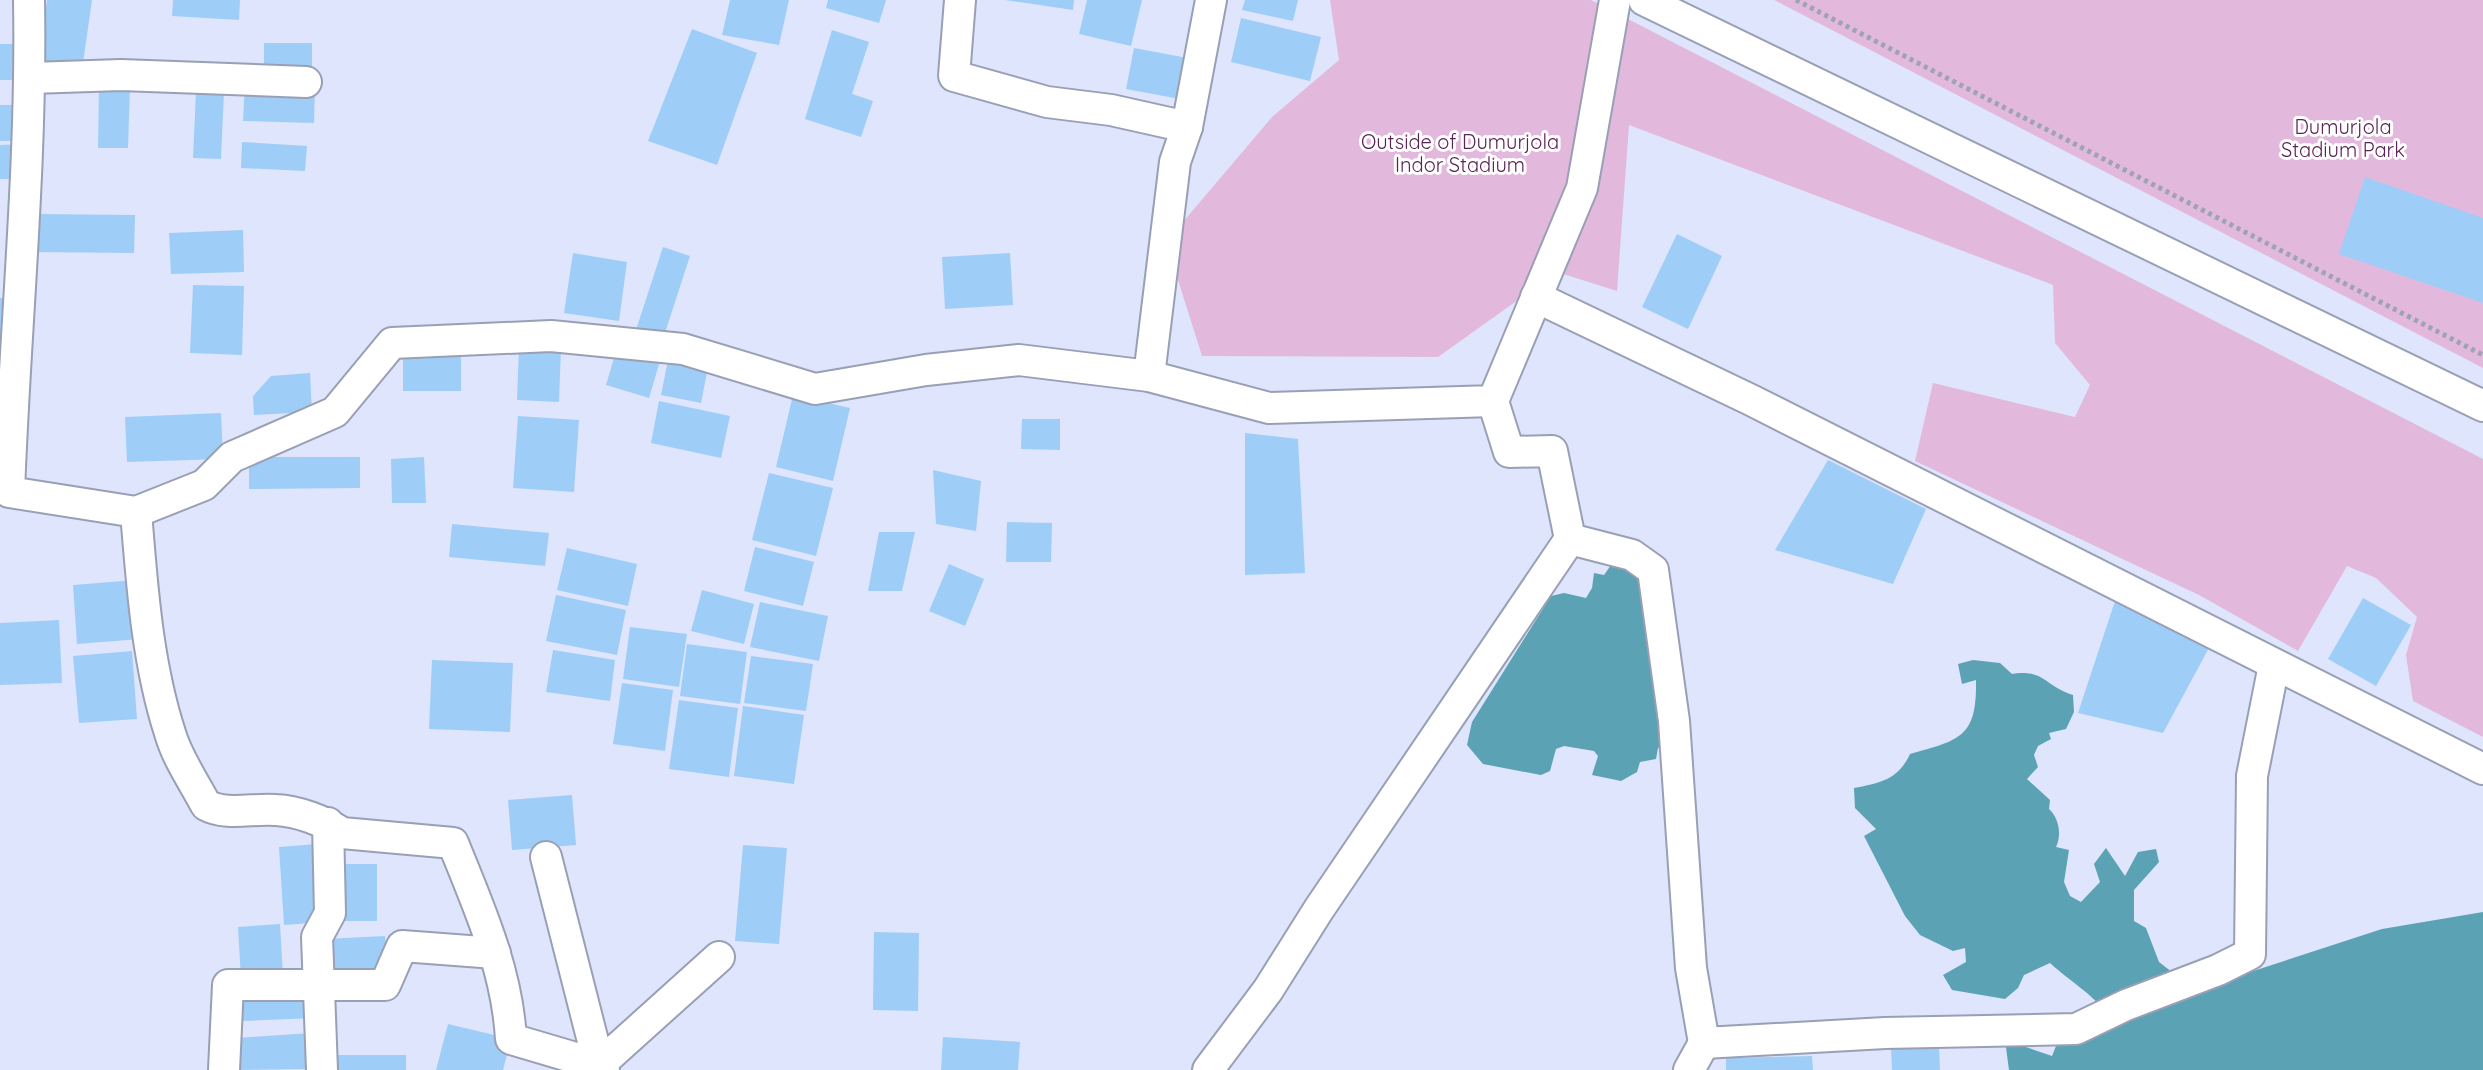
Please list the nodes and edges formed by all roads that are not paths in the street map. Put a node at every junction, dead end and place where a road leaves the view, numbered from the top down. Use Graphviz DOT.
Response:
graph roads {
  1 [pos="29,0"];
  2 [pos="960,0"];
  3 [pos="1211,0"];
  4 [pos="1615,0"];
  5 [pos="1644,0"];
  6 [pos="31,78"];
  7 [pos="306,82"];
  8 [pos="1187,127"];
  9 [pos="1536,297"];
  10 [pos="1149,376"];
  11 [pos="1493,401"];
  12 [pos="2483,406"];
  13 [pos="4,492"];
  14 [pos="136,512"];
  15 [pos="1570,539"];
  16 [pos="2274,665"];
  17 [pos="2483,769"];
  18 [pos="328,823"];
  19 [pos="546,857"];
  20 [pos="495,953"];
  21 [pos="719,957"];
  22 [pos="320,985"];
  23 [pos="1704,1043"];
  24 [pos="602,1068"];
  25 [pos="224,1070"];
  26 [pos="322,1070"];
  27 [pos="1208,1070"];
  28 [pos="1689,1070"];
  1 -- 6 [label="street"];
  2 -- 8 [label="street"];
  3 -- 8 [label="street"];
  4 -- 9 [label="street"];
  5 -- 12 [label="street"];
  6 -- 7 [label="street"];
  6 -- 13 [label="street"];
  8 -- 10 [label="street"];
  9 -- 11 [label="street"];
  9 -- 16 [label="street"];
  10 -- 11 [label="street"];
  10 -- 14 [label="street"];
  11 -- 15 [label="street"];
  13 -- 14 [label="street"];
  14 -- 18 [label="street"];
  15 -- 23 [label="street"];
  15 -- 27 [label="street"];
  16 -- 17 [label="street"];
  16 -- 23 [label="street"];
  18 -- 20 [label="street"];
  18 -- 22 [label="street"];
  19 -- 24 [label="street"];
  20 -- 22 [label="street"];
  20 -- 24 [label="street"];
  21 -- 24 [label="street"];
  22 -- 25 [label="street"];
  22 -- 26 [label="street"];
  23 -- 28 [label="street"];
}
